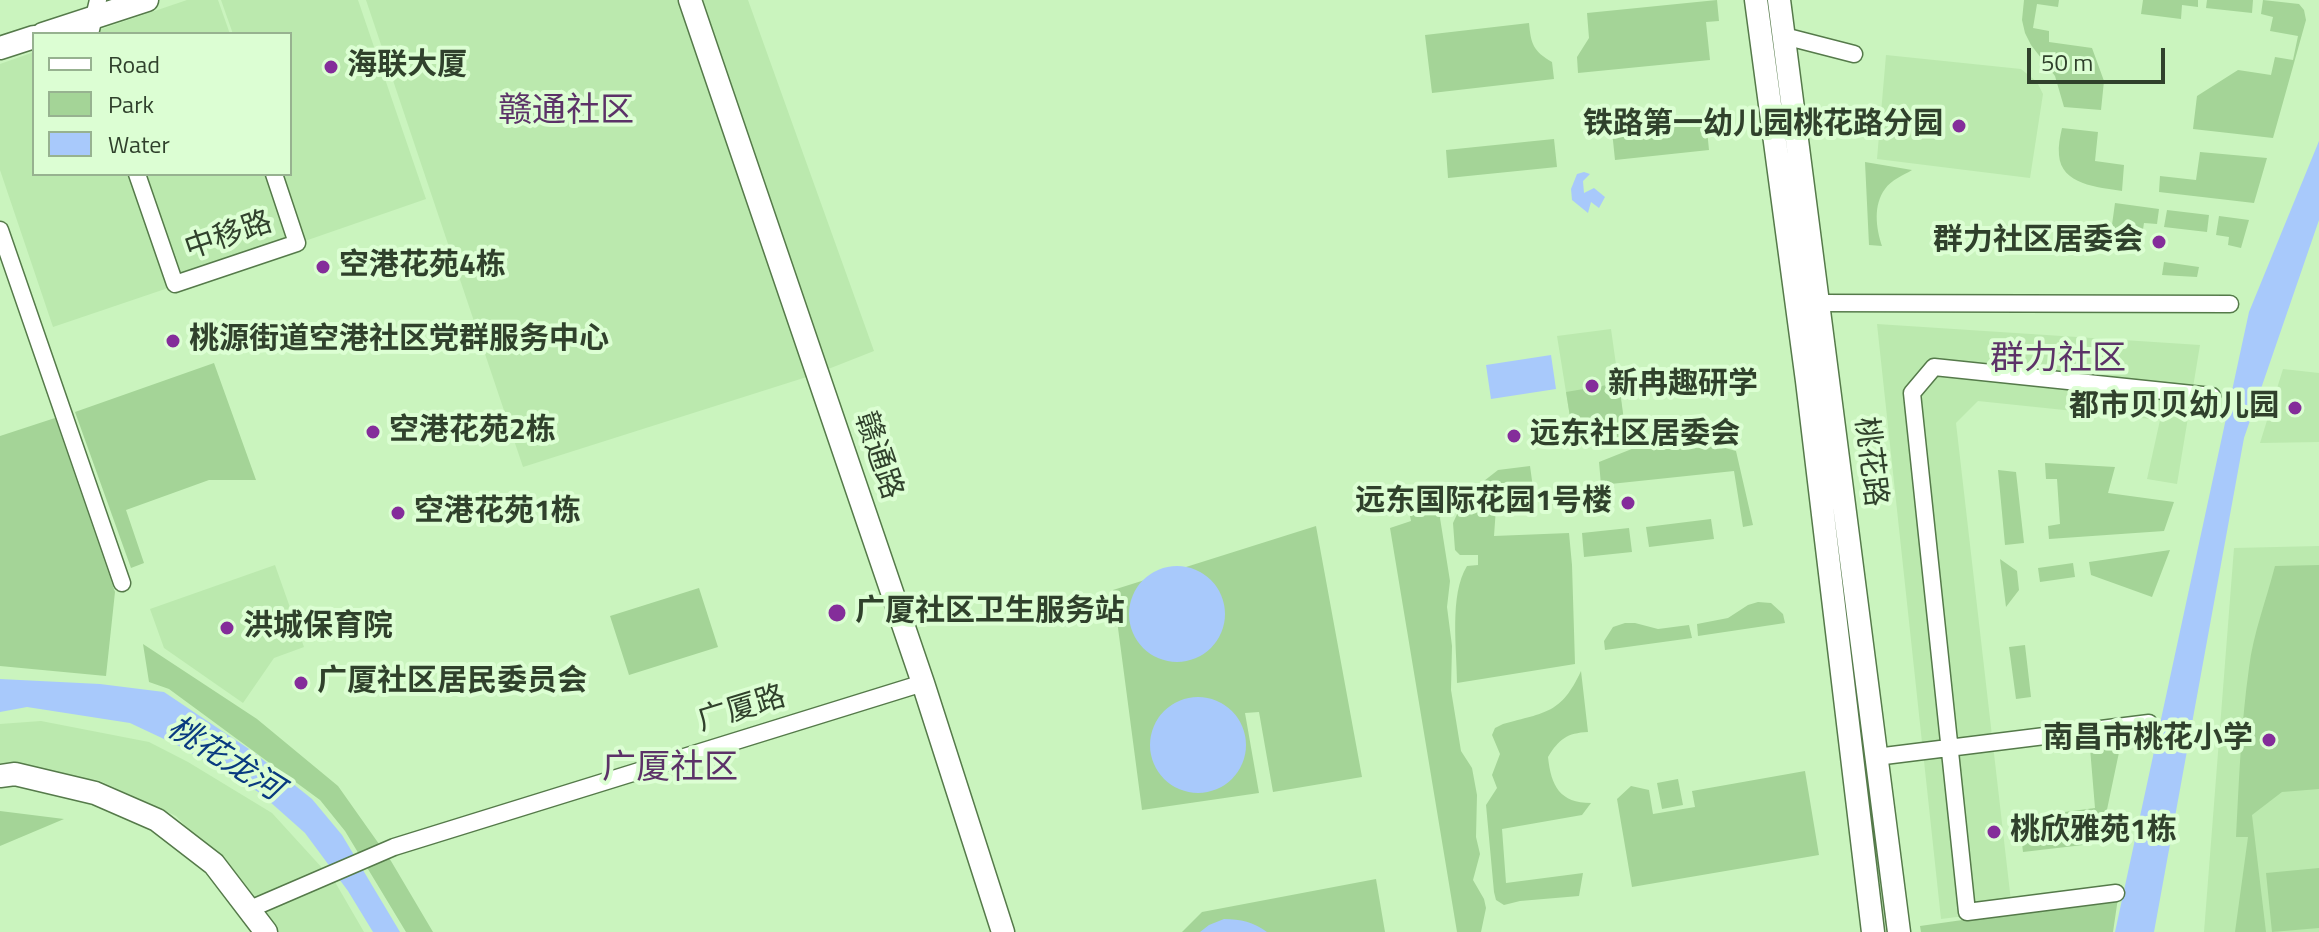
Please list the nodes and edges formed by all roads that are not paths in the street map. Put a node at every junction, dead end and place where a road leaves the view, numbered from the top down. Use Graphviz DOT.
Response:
graph roads {
  1 [pos="147,0"];
  2 [pos="690,0"];
  3 [pos="1756,0"];
  4 [pos="1779,0"];
  5 [pos="94,17"];
  6 [pos="49,32"];
  7 [pos="1784,36"];
  8 [pos="32,38"];
  9 [pos="0,48"];
  10 [pos="1854,54"];
  11 [pos="138,176"];
  12 [pos="275,176"];
  13 [pos="0,230"];
  14 [pos="1818,303"];
  15 [pos="2230,304"];
  16 [pos="2212,396"];
  17 [pos="122,583"];
  18 [pos="923,683"];
  19 [pos="2149,723"];
  20 [pos="1950,748"];
  21 [pos="1876,757"];
  22 [pos="0,776"];
  23 [pos="2116,893"];
  24 [pos="250,909"];
  25 [pos="266,932"];
  26 [pos="1003,932"];
  27 [pos="1873,932"];
  28 [pos="1899,932"];
  1 -- 5 [label="main road"];
  2 -- 18 [label="main road, 赣通路"];
  3 -- 27 [label="main road, 桃花路"];
  4 -- 7 [label="main road, 桃花路"];
  5 -- 6 [label="main road"];
  7 -- 10 [label="street"];
  7 -- 14 [label="main road, 桃花路"];
  8 -- 9 [label="main road"];
  11 -- 12 [label="street, 中移路"];
  13 -- 17 [label="street"];
  14 -- 15 [label="street"];
  14 -- 21 [label="main road, 桃花路"];
  16 -- 20 [label="street"];
  18 -- 24 [label="street, 广厦路"];
  18 -- 26 [label="main road, 赣通路"];
  19 -- 20 [label="street"];
  20 -- 21 [label="street"];
  20 -- 23 [label="street"];
  21 -- 28 [label="main road, 桃花路"];
  22 -- 24 [label="main road"];
  24 -- 25 [label="main road"];
}
